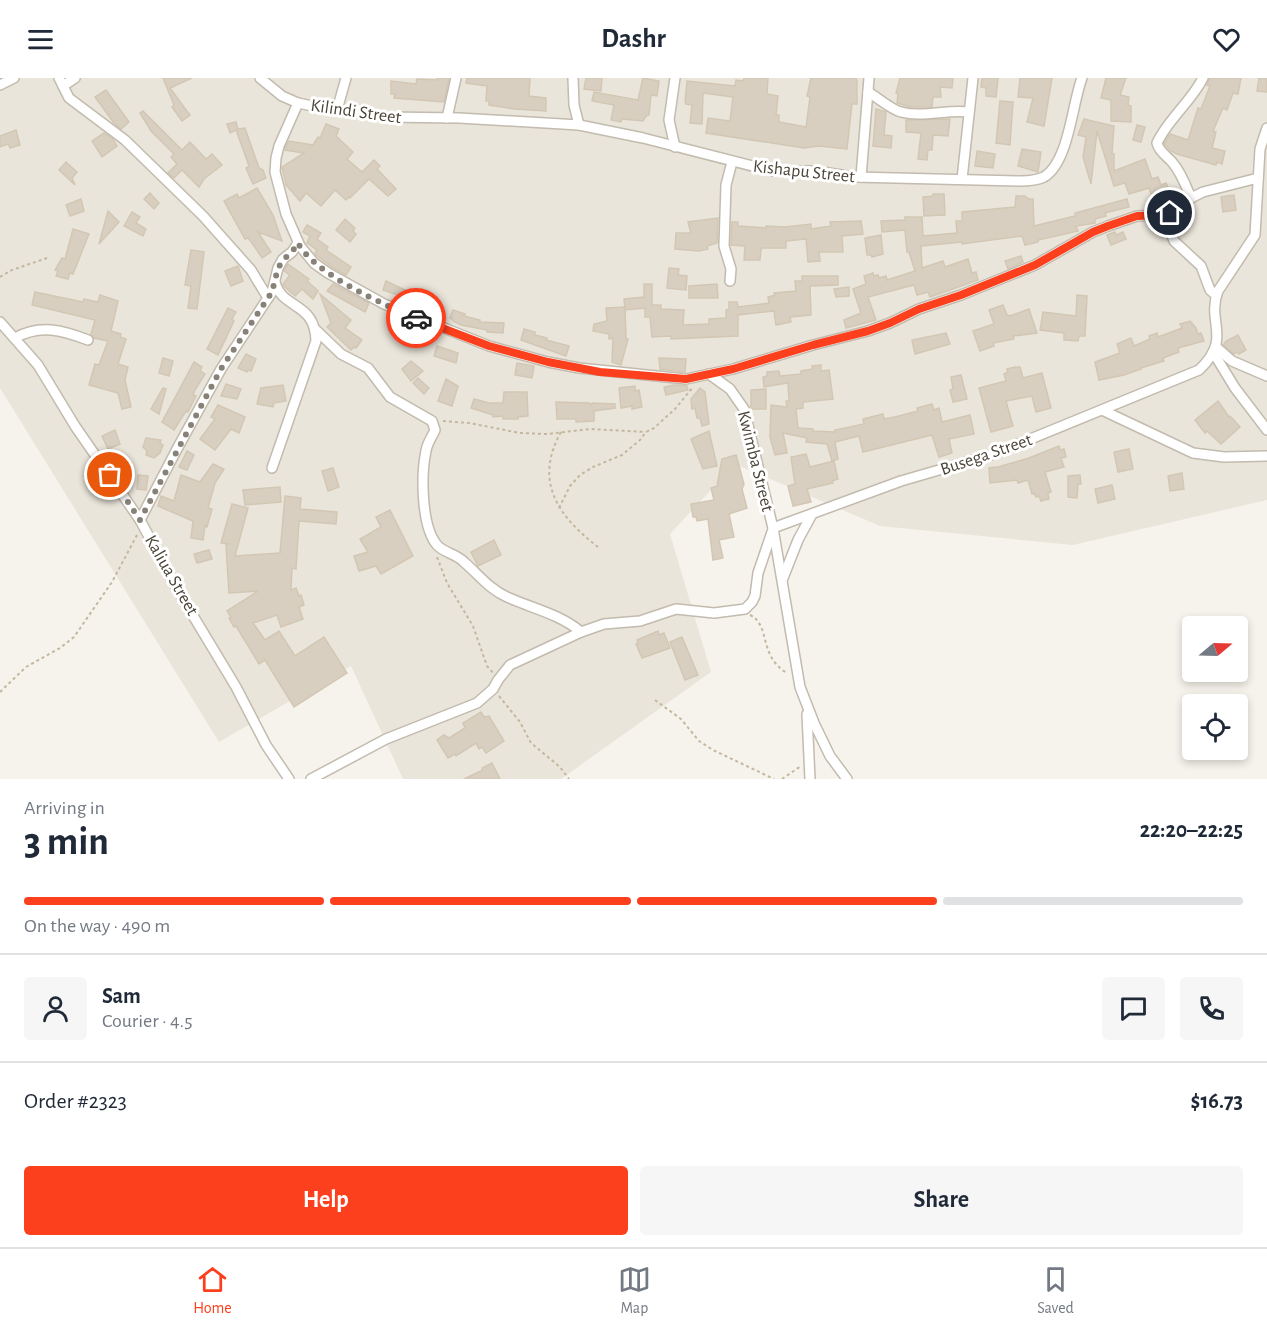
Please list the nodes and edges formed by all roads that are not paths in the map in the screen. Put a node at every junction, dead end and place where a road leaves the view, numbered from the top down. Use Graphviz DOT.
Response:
graph roads {
  1 [pos="14,78"];
  2 [pos="75,78"];
  3 [pos="260,78"];
  4 [pos="346,78"];
  5 [pos="456,78"];
  6 [pos="573,78"];
  7 [pos="675,78"];
  8 [pos="869,78"];
  9 [pos="973,78"];
  10 [pos="1082,78"];
  11 [pos="1203,78"];
  12 [pos="61,82"];
  13 [pos="0,85"];
  14 [pos="868,92"];
  15 [pos="298,103"];
  16 [pos="337,110"];
  17 [pos="969,112"];
  18 [pos="447,118"];
  19 [pos="459,118"];
  20 [pos="579,125"];
  21 [pos="1267,128"];
  22 [pos="675,147"];
  23 [pos="732,162"];
  24 [pos="1263,166"];
  25 [pos="861,177"];
  26 [pos="962,178"];
  27 [pos="1258,178"];
  28 [pos="1191,198"];
  29 [pos="1164,215"];
  30 [pos="1256,235"];
  31 [pos="1267,238"];
  32 [pos="298,243"];
  33 [pos="274,279"];
  34 [pos="730,281"];
  35 [pos="1216,295"];
  36 [pos="268,298"];
  37 [pos="0,321"];
  38 [pos="316,330"];
  39 [pos="15,338"];
  40 [pos="88,340"];
  41 [pos="1215,350"];
  42 [pos="704,375"];
  43 [pos="1267,376"];
  44 [pos="1102,410"];
  45 [pos="1267,430"];
  46 [pos="1267,456"];
  47 [pos="272,468"];
  48 [pos="811,516"];
  49 [pos="140,520"];
  50 [pos="773,529"];
  51 [pos="783,578"];
  52 [pos="582,632"];
  53 [pos="807,706"];
  54 [pos="289,779"];
  55 [pos="310,779"];
  56 [pos="810,779"];
  57 [pos="847,779"];
  1 -- 13 [label="street"];
  2 -- 12 [label="street"];
  3 -- 15 [label="street, Kilindi Street"];
  4 -- 16 [label="street"];
  5 -- 18 [label="street"];
  6 -- 20 [label="street"];
  7 -- 22 [label="street"];
  8 -- 14 [label="street"];
  9 -- 17 [label="street"];
  10 -- 26 [label="street, Kishapu Street"];
  11 -- 28 [label="street"];
  12 -- 36 [label="street"];
  14 -- 17 [label="street"];
  14 -- 25 [label="street"];
  15 -- 16 [label="street, Kilindi Street"];
  15 -- 32 [label="street"];
  16 -- 18 [label="street, Kilindi Street"];
  17 -- 26 [label="street"];
  18 -- 19 [label="street, Kilindi Street"];
  19 -- 20 [label="street, Kishapu Street"];
  20 -- 22 [label="street, Kishapu Street"];
  21 -- 24 [label="street"];
  22 -- 23 [label="street, Kishapu Street"];
  23 -- 25 [label="street, Kishapu Street"];
  23 -- 34 [label="street"];
  24 -- 27 [label="street"];
  25 -- 26 [label="street, Kishapu Street"];
  27 -- 28 [label="street"];
  27 -- 30 [label="street"];
  28 -- 29 [label="street"];
  29 -- 35 [label="street"];
  29 -- 42 [label="street"];
  30 -- 31 [label="street"];
  30 -- 35 [label="street"];
  32 -- 33 [label="street"];
  32 -- 42 [label="street"];
  33 -- 36 [label="street"];
  33 -- 38 [label="street"];
  35 -- 41 [label="street"];
  36 -- 49 [label="street"];
  37 -- 39 [label="street, Kaliua Street"];
  38 -- 47 [label="street"];
  38 -- 52 [label="street"];
  39 -- 40 [label="street"];
  39 -- 49 [label="street, Kaliua Street"];
  41 -- 43 [label="street"];
  41 -- 44 [label="street, Busega Street"];
  41 -- 45 [label="street"];
  42 -- 50 [label="street, Kwimba Street"];
  44 -- 46 [label="street"];
  44 -- 48 [label="street, Busega Street"];
  48 -- 50 [label="street, Busega Street"];
  48 -- 51 [label="street"];
  49 -- 54 [label="street, Kaliua Street"];
  50 -- 51 [label="street"];
  50 -- 52 [label="street"];
  51 -- 53 [label="street"];
  52 -- 55 [label="street"];
  53 -- 56 [label="street"];
  53 -- 57 [label="street"];
}
